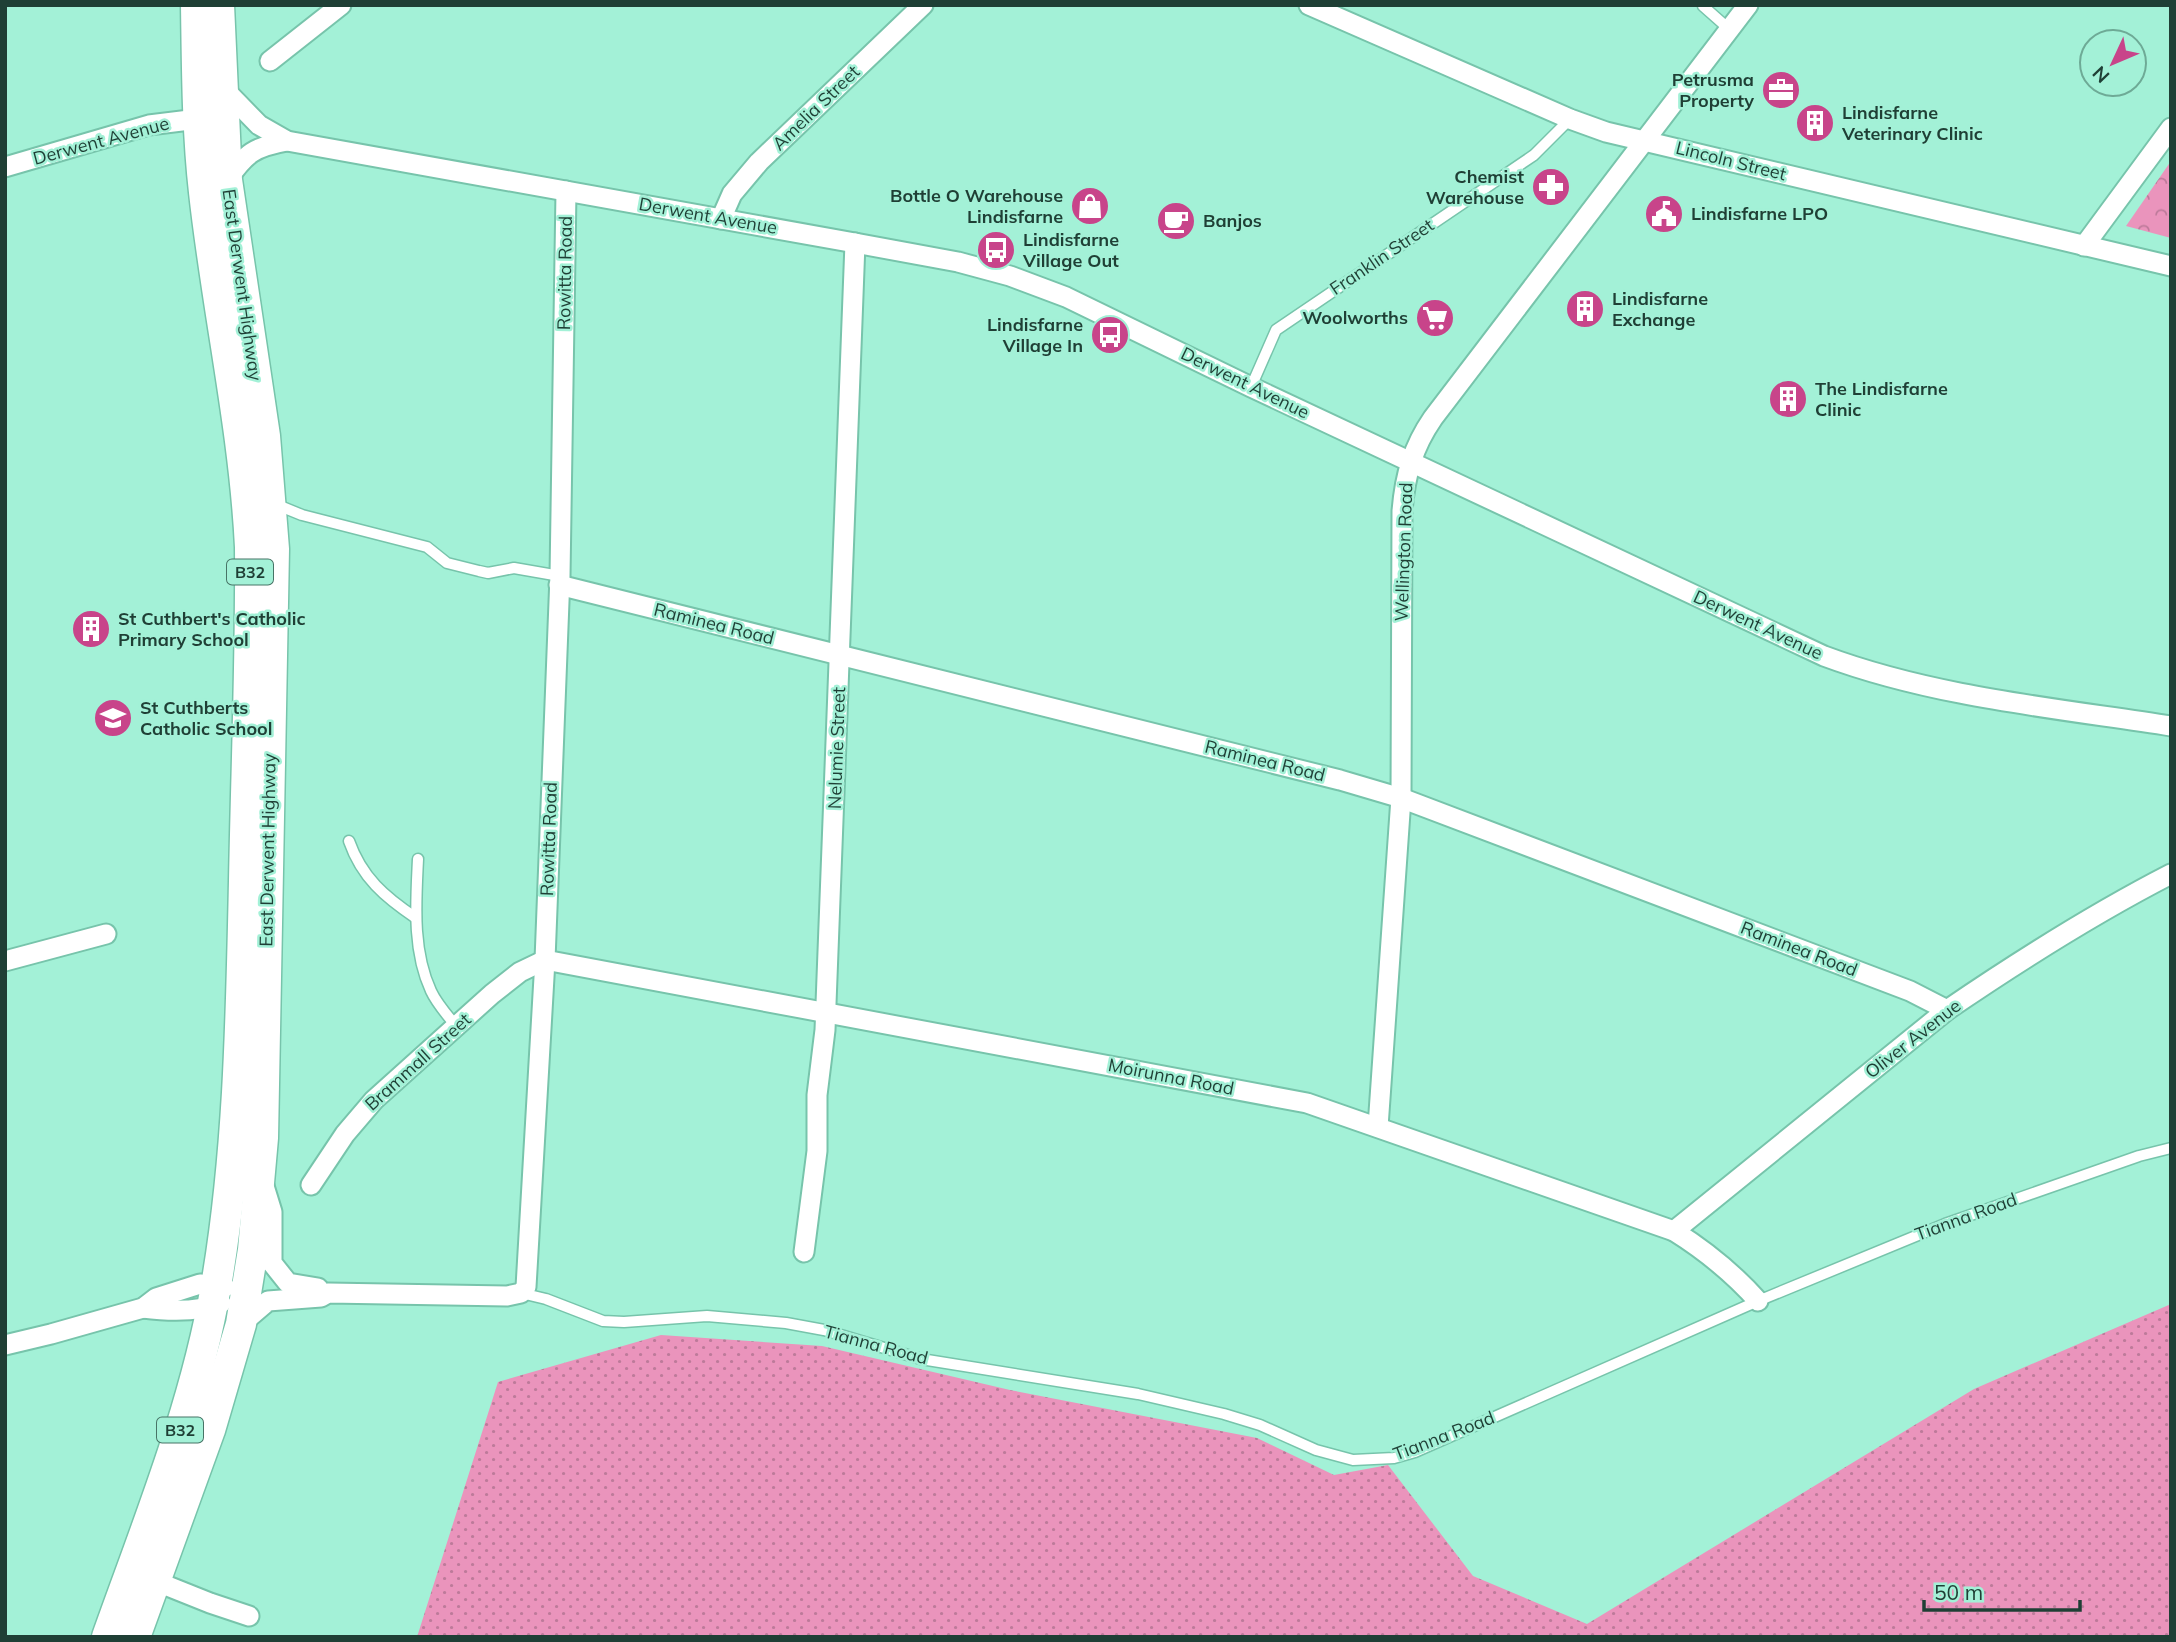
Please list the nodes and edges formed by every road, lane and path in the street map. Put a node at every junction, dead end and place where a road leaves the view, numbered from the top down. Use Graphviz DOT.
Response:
graph roads {
  1 [pos="195,5"];
  2 [pos="219,5"];
  3 [pos="341,5"];
  4 [pos="923,5"];
  5 [pos="1309,5"];
  6 [pos="1748,5"];
  7 [pos="1703,6"];
  8 [pos="1730,29"];
  9 [pos="270,61"];
  10 [pos="222,86"];
  11 [pos="198,119"];
  12 [pos="1570,119"];
  13 [pos="2171,128"];
  14 [pos="1644,140"];
  15 [pos="287,141"];
  16 [pos="5,167"];
  17 [pos="226,180"];
  18 [pos="566,191"];
  19 [pos="722,219"];
  20 [pos="855,243"];
  21 [pos="2084,246"];
  22 [pos="2171,266"];
  23 [pos="1251,387"];
  24 [pos="1410,461"];
  25 [pos="271,503"];
  26 [pos="560,581"];
  27 [pos="840,656"];
  28 [pos="2171,726"];
  29 [pos="1401,798"];
  30 [pos="349,841"];
  31 [pos="418,859"];
  32 [pos="2171,874"];
  33 [pos="416,918"];
  34 [pos="106,934"];
  35 [pos="545,960"];
  36 [pos="5,961"];
  37 [pos="1947,1010"];
  38 [pos="825,1011"];
  39 [pos="457,1027"];
  40 [pos="1378,1126"];
  41 [pos="2171,1148"];
  42 [pos="260,1173"];
  43 [pos="311,1185"];
  44 [pos="1674,1231"];
  45 [pos="804,1252"];
  46 [pos="247,1292"];
  47 [pos="328,1293"];
  48 [pos="521,1293"];
  49 [pos="214,1296"];
  50 [pos="1758,1301"];
  51 [pos="241,1324"];
  52 [pos="5,1345"];
  53 [pos="143,1576"];
  54 [pos="249,1616"];
  55 [pos="107,1637"];
  56 [pos="135,1637"];
  1 -- 11 [label="main road, East Derwent Highway / B32"];
  2 -- 10 [label="main road, East Derwent Highway / B32"];
  3 -- 9 [label="street"];
  4 -- 19 [label="street, Amelia Street"];
  5 -- 12 [label="street, Lincoln Street"];
  6 -- 8 [label="street, Wellington Road"];
  7 -- 8 [label="lane"];
  8 -- 14 [label="street, Wellington Road"];
  10 -- 15 [label="street, Derwent Avenue"];
  10 -- 17 [label="main road, East Derwent Highway / B32"];
  11 -- 16 [label="street, Derwent Avenue"];
  11 -- 49 [label="main road, East Derwent Highway / B32"];
  12 -- 14 [label="street, Lincoln Street"];
  12 -- 23 [label="lane, Franklin Street"];
  13 -- 21 [label="street"];
  14 -- 21 [label="street, Lincoln Street"];
  14 -- 24 [label="street, Wellington Road"];
  15 -- 17 [label="street, Derwent Avenue"];
  15 -- 18 [label="street, Derwent Avenue"];
  17 -- 25 [label="main road, East Derwent Highway / B32"];
  18 -- 19 [label="street, Derwent Avenue"];
  18 -- 26 [label="street, Rowitta Road"];
  19 -- 20 [label="street, Derwent Avenue"];
  20 -- 23 [label="street, Derwent Avenue"];
  20 -- 27 [label="street, Nelumie Street"];
  21 -- 22 [label="street, Lincoln Street"];
  23 -- 24 [label="street, Derwent Avenue"];
  24 -- 28 [label="street, Derwent Avenue"];
  24 -- 29 [label="street, Wellington Road"];
  25 -- 26 [label="lane, Raminea Road"];
  25 -- 42 [label="main road, East Derwent Highway / B32"];
  26 -- 27 [label="street, Raminea Road"];
  26 -- 35 [label="street, Rowitta Road"];
  27 -- 29 [label="street, Raminea Road"];
  27 -- 38 [label="street, Nelumie Street"];
  29 -- 37 [label="street, Raminea Road"];
  29 -- 40 [label="street, Wellington Road"];
  30 -- 33 [label="lane"];
  31 -- 33 [label="lane"];
  32 -- 37 [label="street, Oliver Avenue"];
  33 -- 39 [label="lane"];
  34 -- 36 [label="street"];
  35 -- 38 [label="street, Moirunna Road"];
  35 -- 39 [label="street, Brammall Street"];
  35 -- 48 [label="street, Rowitta Road"];
  37 -- 44 [label="street, Oliver Avenue"];
  38 -- 40 [label="street, Moirunna Road"];
  38 -- 45 [label="street, Nelumie Street"];
  39 -- 43 [label="street, Brammall Street"];
  40 -- 44 [label="street, Moirunna Road"];
  41 -- 50 [label="lane, Tianna Road"];
  42 -- 46 [label="main road, East Derwent Highway / B32"];
  42 -- 47 [label="street"];
  44 -- 50 [label="street, Moirunna Road"];
  46 -- 49 [label="street"];
  46 -- 51 [label="main road, East Derwent Highway / B32"];
  47 -- 48 [label="street"];
  47 -- 51 [label="street"];
  48 -- 50 [label="lane, Tianna Road"];
  49 -- 52 [label="street"];
  49 -- 53 [label="main road, East Derwent Highway / B32"];
  51 -- 53 [label="main road, East Derwent Highway / B32"];
  53 -- 54 [label="street"];
  53 -- 55 [label="main road, East Derwent Highway / B32"];
  53 -- 56 [label="main road, East Derwent Highway / B32"];
}
